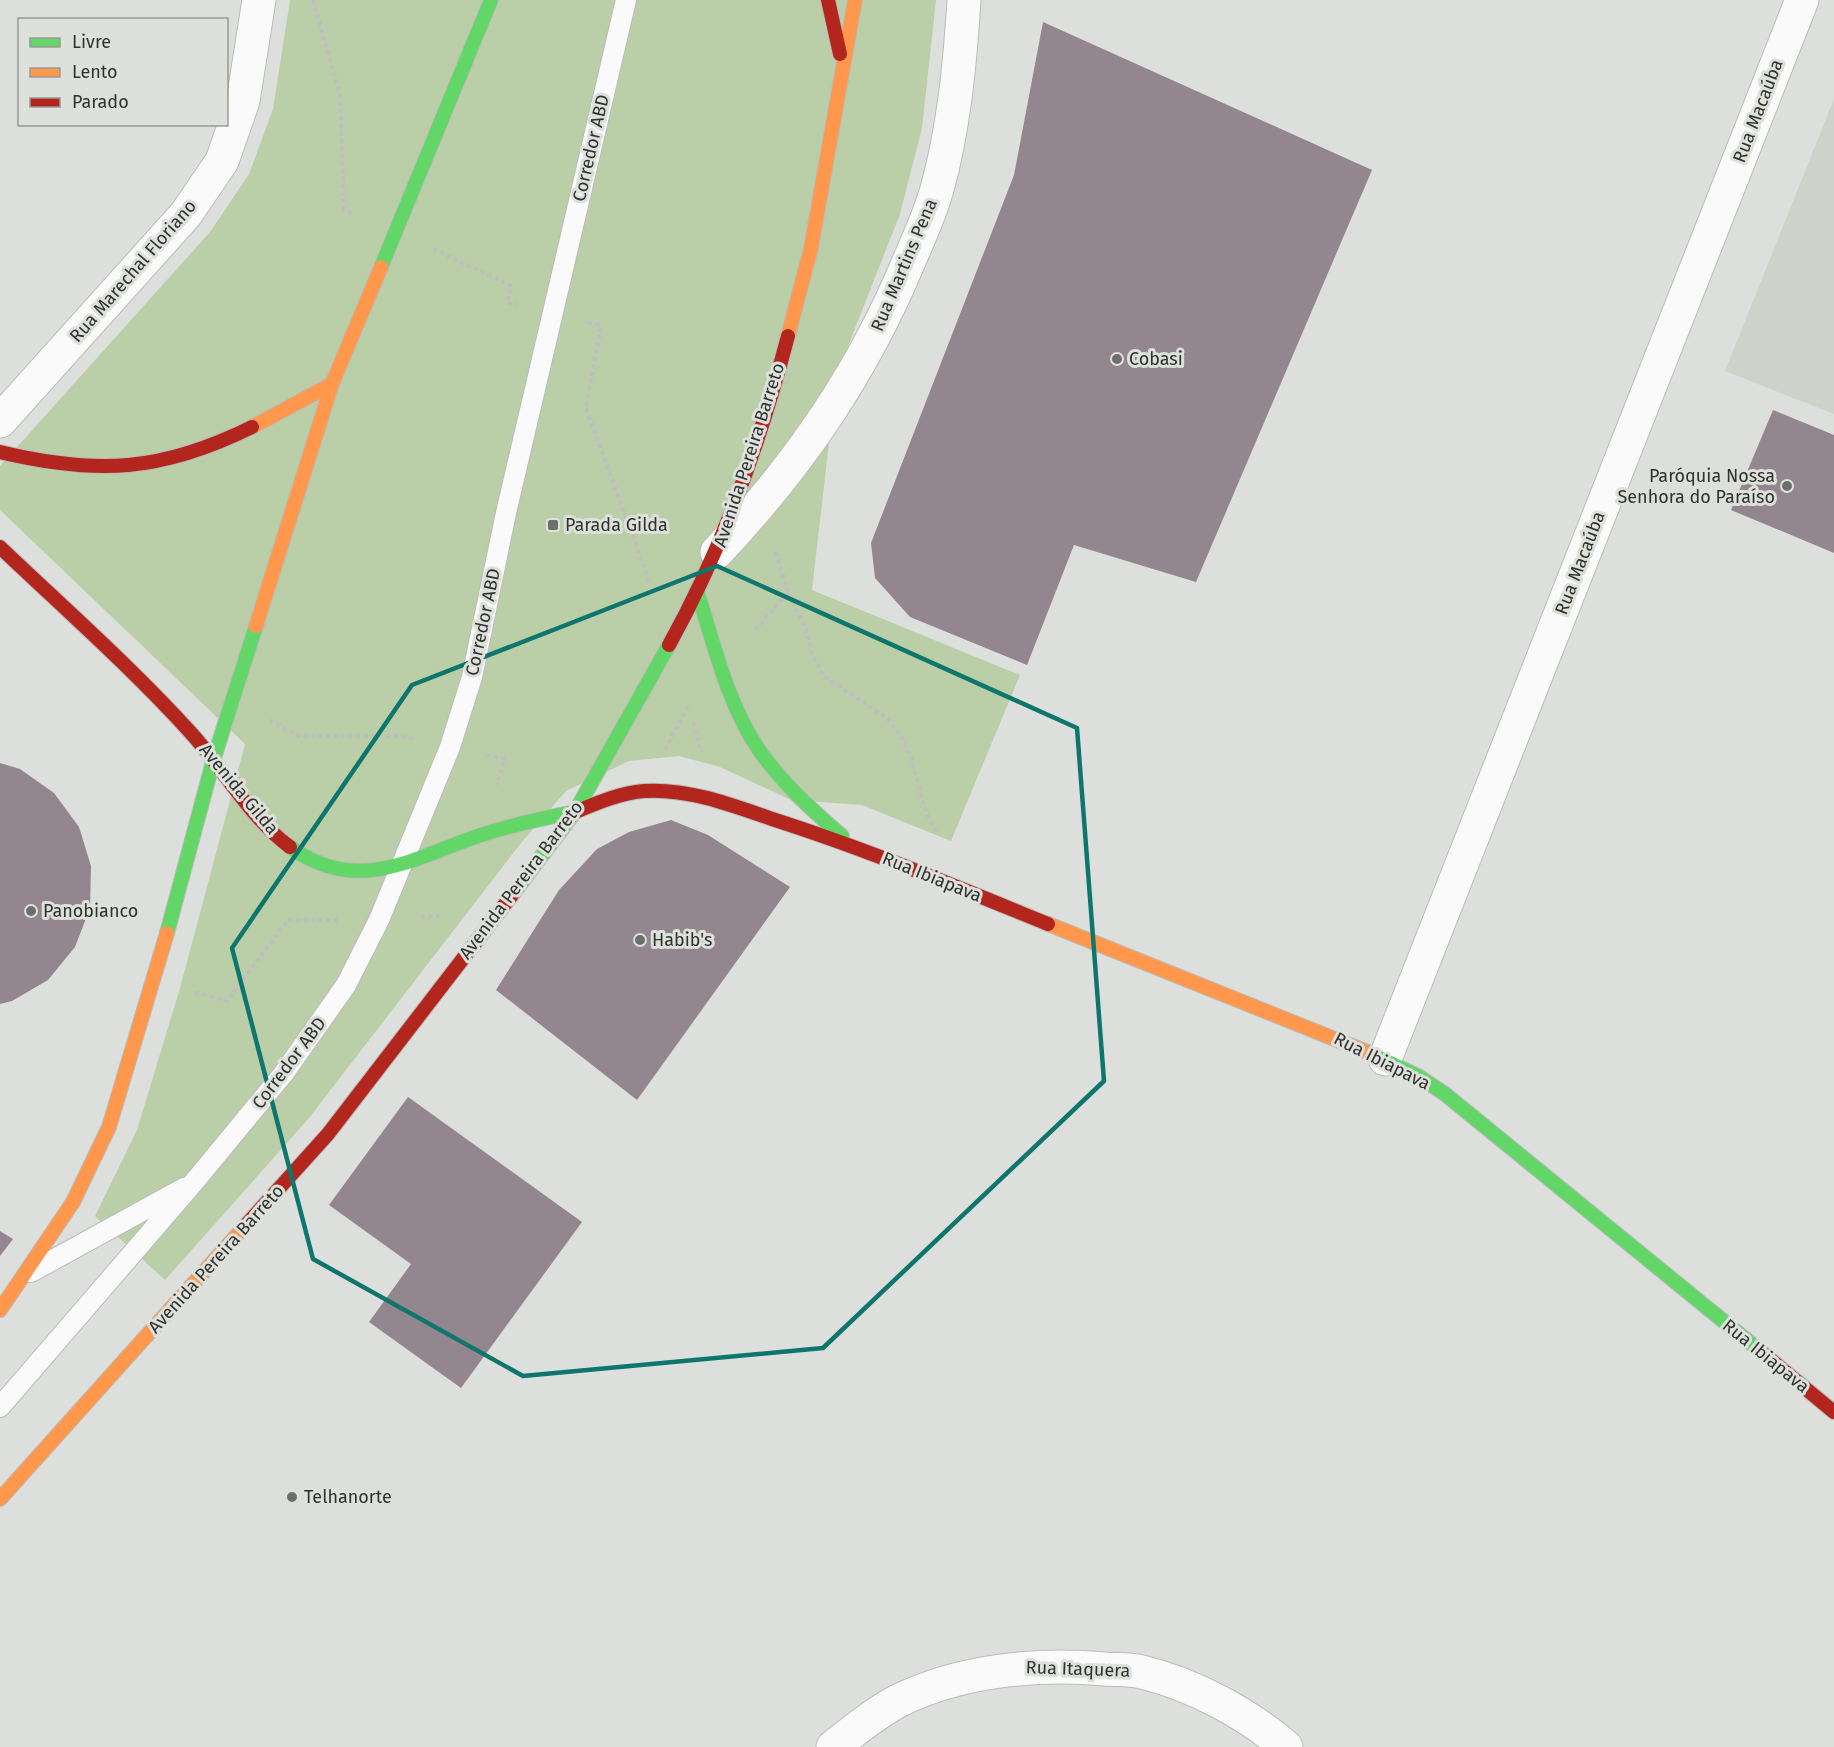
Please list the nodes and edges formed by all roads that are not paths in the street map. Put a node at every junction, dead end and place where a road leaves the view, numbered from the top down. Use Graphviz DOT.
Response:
graph roads {
  1 [pos="259,0"];
  2 [pos="492,0"];
  3 [pos="626,0"];
  4 [pos="828,0"];
  5 [pos="855,0"];
  6 [pos="964,0"];
  7 [pos="1802,0"];
  8 [pos="843,67"];
  9 [pos="332,384"];
  10 [pos="0,421"];
  11 [pos="0,452"];
  12 [pos="0,547"];
  13 [pos="717,552"];
  14 [pos="697,591"];
  15 [pos="214,758"];
  16 [pos="575,812"];
  17 [pos="850,844"];
  18 [pos="402,865"];
  19 [pos="1385,1059"];
  20 [pos="194,1182"];
  21 [pos="23,1276"];
  22 [pos="0,1310"];
  23 [pos="0,1407"];
  24 [pos="1834,1412"];
  25 [pos="0,1499"];
  26 [pos="833,1747"];
  27 [pos="1286,1747"];
  1 -- 10 [label="street, Rua Marechal Floriano"];
  2 -- 9 [label="main road"];
  3 -- 18 [label="lane, Corredor ABD"];
  4 -- 8 [label="main road"];
  5 -- 8 [label="main road, Avenida Pereira Barreto"];
  6 -- 13 [label="street, Rua Martins Pena"];
  7 -- 19 [label="street, Rua Macaúba"];
  8 -- 13 [label="main road, Avenida Pereira Barreto"];
  9 -- 11 [label="main road"];
  9 -- 15 [label="main road"];
  12 -- 15 [label="main road, Avenida Gilda"];
  13 -- 14 [label="main road, Avenida Pereira Barreto"];
  14 -- 16 [label="main road, Avenida Pereira Barreto"];
  14 -- 17 [label="main road, Rua Ibiapava"];
  15 -- 18 [label="main road, Avenida Gilda"];
  15 -- 21 [label="main road"];
  16 -- 17 [label="main road, Rua Ibiapava"];
  16 -- 18 [label="main road, Avenida Gilda"];
  16 -- 25 [label="main road, Avenida Pereira Barreto"];
  17 -- 19 [label="main road, Rua Ibiapava"];
  18 -- 20 [label="lane, Corredor ABD"];
  19 -- 24 [label="main road, Rua Ibiapava"];
  20 -- 21 [label="lane, Corredor ABD"];
  20 -- 23 [label="lane, Corredor ABD"];
  21 -- 22 [label="main road"];
  26 -- 27 [label="street, Rua Itaquera"];
}
